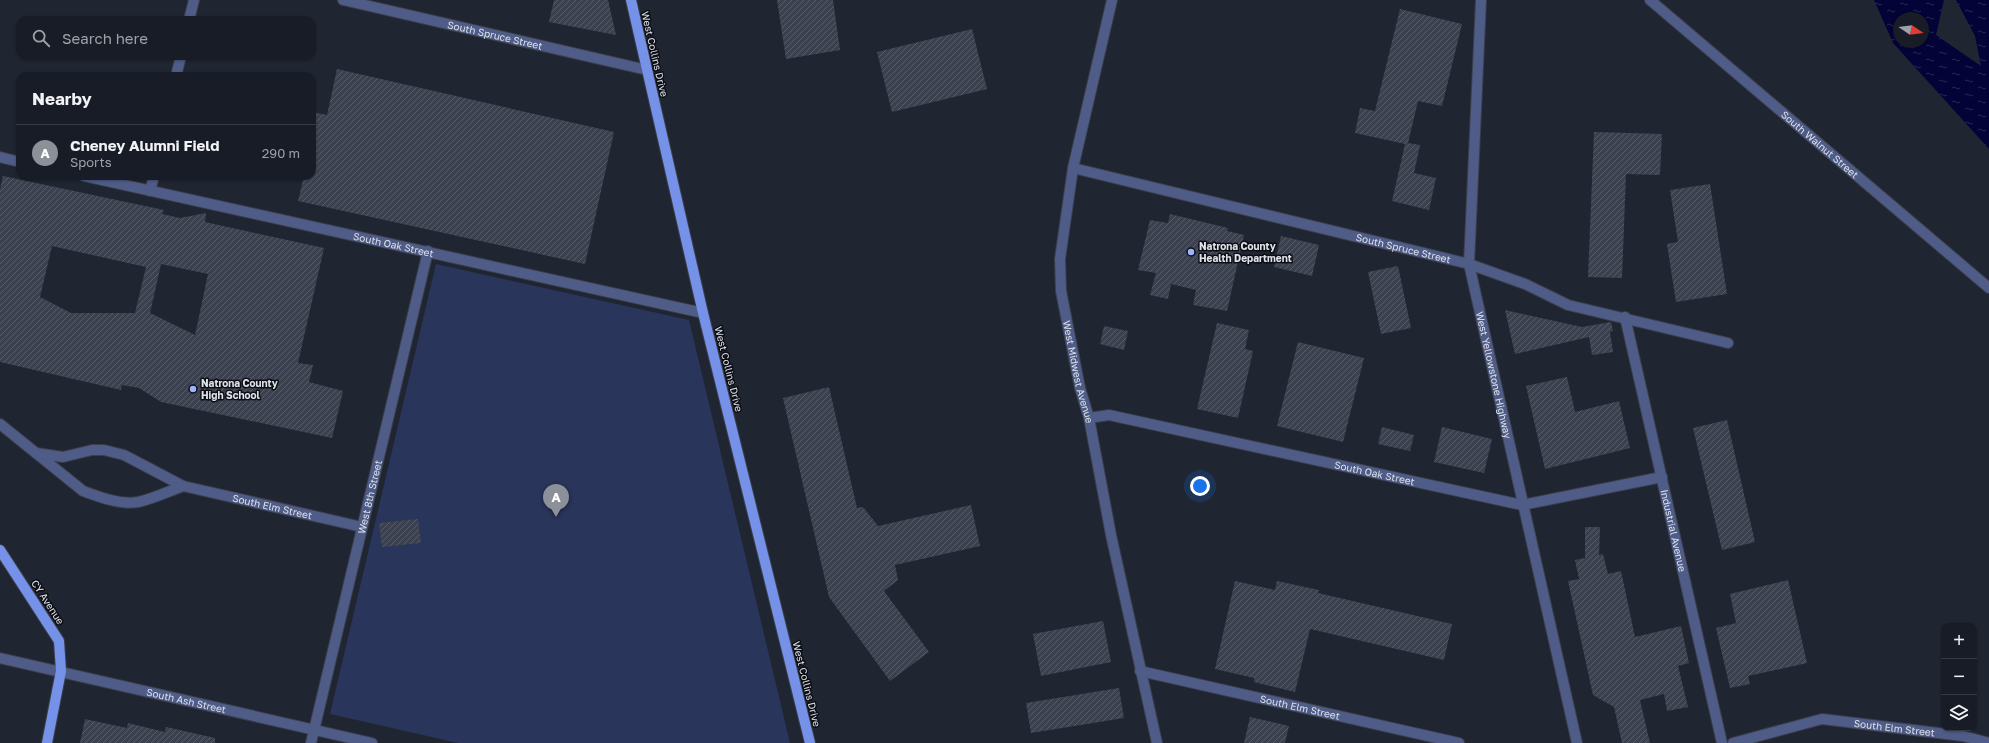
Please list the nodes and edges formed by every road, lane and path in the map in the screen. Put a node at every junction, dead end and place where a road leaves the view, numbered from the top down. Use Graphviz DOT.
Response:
graph roads {
  1 [pos="194,0"];
  2 [pos="343,0"];
  3 [pos="631,0"];
  4 [pos="1112,0"];
  5 [pos="1481,0"];
  6 [pos="1650,0"];
  7 [pos="190,16"];
  8 [pos="180,60"];
  9 [pos="647,70"];
  10 [pos="177,72"];
  11 [pos="0,157"];
  12 [pos="16,161"];
  13 [pos="1073,168"];
  14 [pos="102,180"];
  15 [pos="153,180"];
  16 [pos="150,191"];
  17 [pos="428,251"];
  18 [pos="1469,264"];
  19 [pos="1989,288"];
  20 [pos="703,313"];
  21 [pos="1625,317"];
  22 [pos="1728,343"];
  23 [pos="1089,418"];
  24 [pos="0,424"];
  25 [pos="36,453"];
  26 [pos="1662,477"];
  27 [pos="183,486"];
  28 [pos="1522,505"];
  29 [pos="362,526"];
  30 [pos="0,550"];
  31 [pos="0,658"];
  32 [pos="61,671"];
  33 [pos="1140,671"];
  34 [pos="314,730"];
  35 [pos="1962,740"];
  36 [pos="1989,742"];
  37 [pos="47,743"];
  38 [pos="311,743"];
  39 [pos="372,743"];
  40 [pos="810,743"];
  41 [pos="1157,743"];
  42 [pos="1459,743"];
  43 [pos="1577,743"];
  44 [pos="1722,743"];
  45 [pos="1733,743"];
  1 -- 7 [label="street"];
  2 -- 9 [label="street, South Spruce Street"];
  3 -- 9 [label="main road, West Collins Drive"];
  4 -- 13 [label="street, West Midwest Avenue"];
  5 -- 18 [label="street, West Yellowstone Highway"];
  6 -- 19 [label="street, South Walnut Street"];
  8 -- 10 [label="street"];
  9 -- 20 [label="main road, West Collins Drive"];
  11 -- 12 [label="street"];
  13 -- 18 [label="street, South Spruce Street"];
  13 -- 23 [label="street, West Midwest Avenue"];
  14 -- 16 [label="street, South Oak Street"];
  15 -- 16 [label="street"];
  16 -- 17 [label="street, South Oak Street"];
  17 -- 20 [label="street, South Oak Street"];
  17 -- 29 [label="street, West 8th Street"];
  18 -- 21 [label="street, South Spruce Street"];
  18 -- 28 [label="street, West Yellowstone Highway"];
  20 -- 40 [label="main road, West Collins Drive"];
  21 -- 22 [label="street, South Spruce Street"];
  21 -- 26 [label="street, Industrial Avenue"];
  23 -- 28 [label="street, South Oak Street"];
  23 -- 33 [label="street, West Midwest Avenue"];
  24 -- 25 [label="street"];
  25 -- 27 [label="street, South Elm Street"];
  25 -- 27 [label="street"];
  26 -- 28 [label="street, South Oak Street"];
  26 -- 44 [label="street, Industrial Avenue"];
  27 -- 29 [label="street, South Elm Street"];
  28 -- 43 [label="street, West Yellowstone Highway"];
  29 -- 34 [label="street, West 8th Street"];
  30 -- 32 [label="main road, CY Avenue"];
  31 -- 32 [label="street, South Ash Street"];
  32 -- 34 [label="street, South Ash Street"];
  32 -- 37 [label="main road, CY Avenue"];
  33 -- 41 [label="street, West Midwest Avenue"];
  33 -- 42 [label="street, South Elm Street"];
  34 -- 38 [label="street, West 8th Street"];
  34 -- 39 [label="street, South Ash Street"];
  35 -- 36 [label="street, South Elm Street"];
  35 -- 45 [label="street, South Elm Street"];
}
